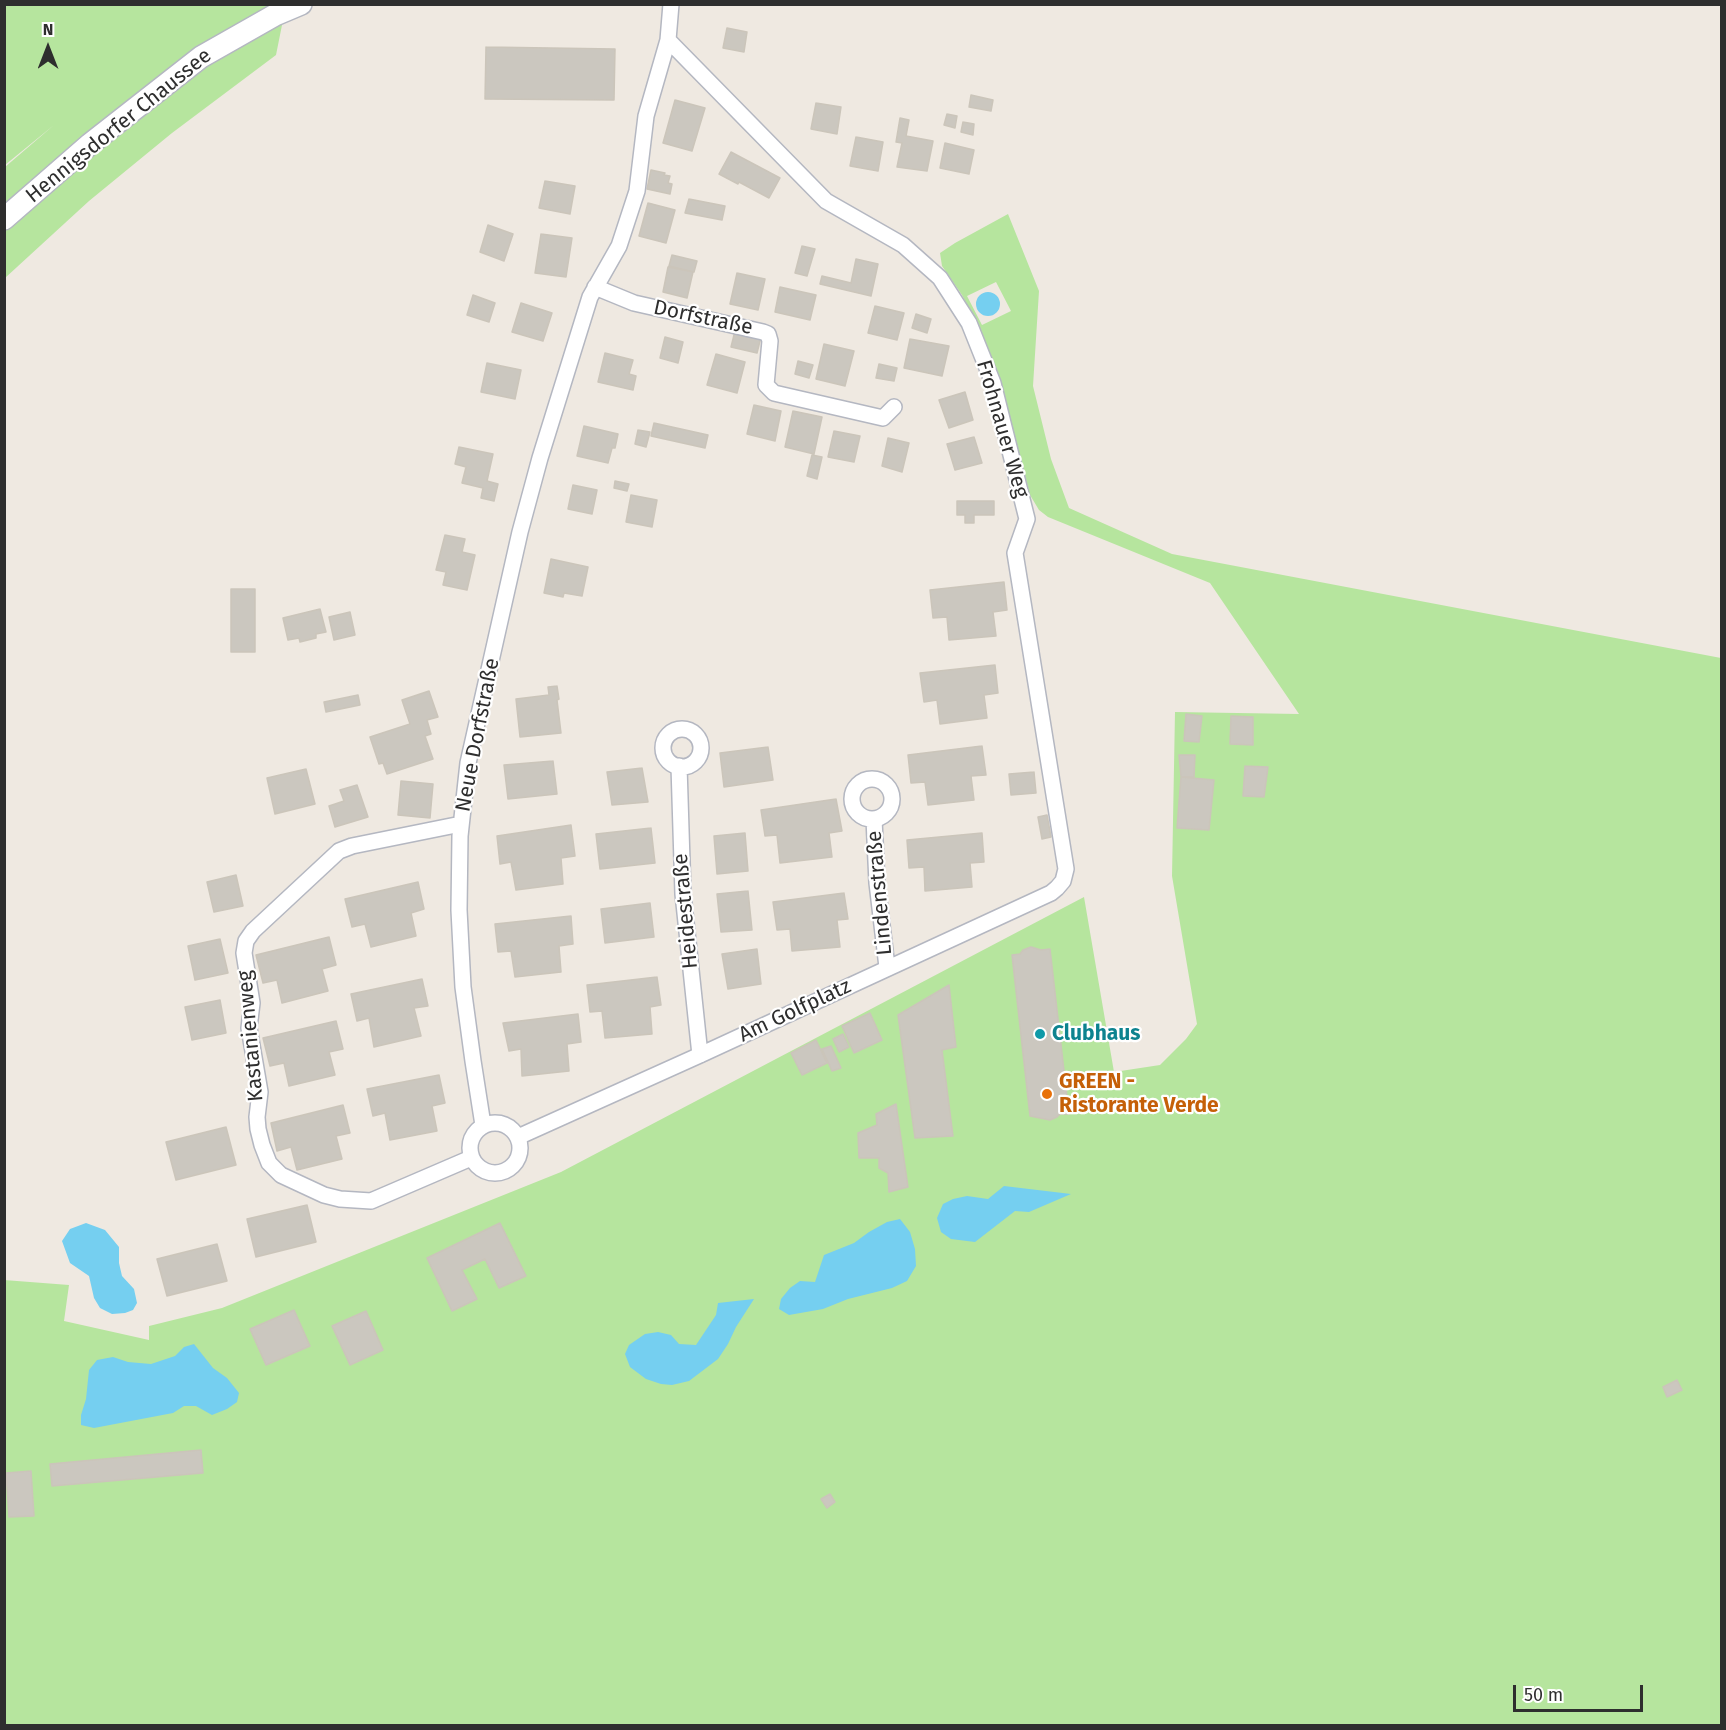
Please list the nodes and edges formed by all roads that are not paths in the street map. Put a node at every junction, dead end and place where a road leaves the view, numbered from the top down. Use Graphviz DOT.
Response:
graph roads {
  1 [pos="301,4"];
  2 [pos="671,4"];
  3 [pos="668,40"];
  4 [pos="4,219"];
  5 [pos="595,288"];
  6 [pos="894,407"];
  7 [pos="679,766"];
  8 [pos="874,819"];
  9 [pos="461,824"];
  10 [pos="1064,875"];
  11 [pos="887,968"];
  12 [pos="700,1055"];
  13 [pos="483,1125"];
  14 [pos="518,1137"];
  15 [pos="471,1158"];
  1 -- 4 [label="main road, Hennigsdorfer Chaussee"];
  2 -- 3 [label="street"];
  3 -- 5 [label="street"];
  3 -- 10 [label="street, Frohnauer Weg"];
  5 -- 6 [label="street, Dorfstraße"];
  5 -- 9 [label="street, Neue Dorfstraße"];
  7 -- 12 [label="street, Heidestraße"];
  8 -- 11 [label="street, Lindenstraße"];
  9 -- 13 [label="street, Neue Dorfstraße"];
  9 -- 15 [label="street, Kastanienweg"];
  10 -- 11 [label="street, Am Golfplatz"];
  11 -- 12 [label="street, Am Golfplatz"];
  12 -- 14 [label="street, Am Golfplatz"];
  13 -- 14 [label="street"];
  13 -- 15 [label="street"];
  14 -- 15 [label="street"];
}
